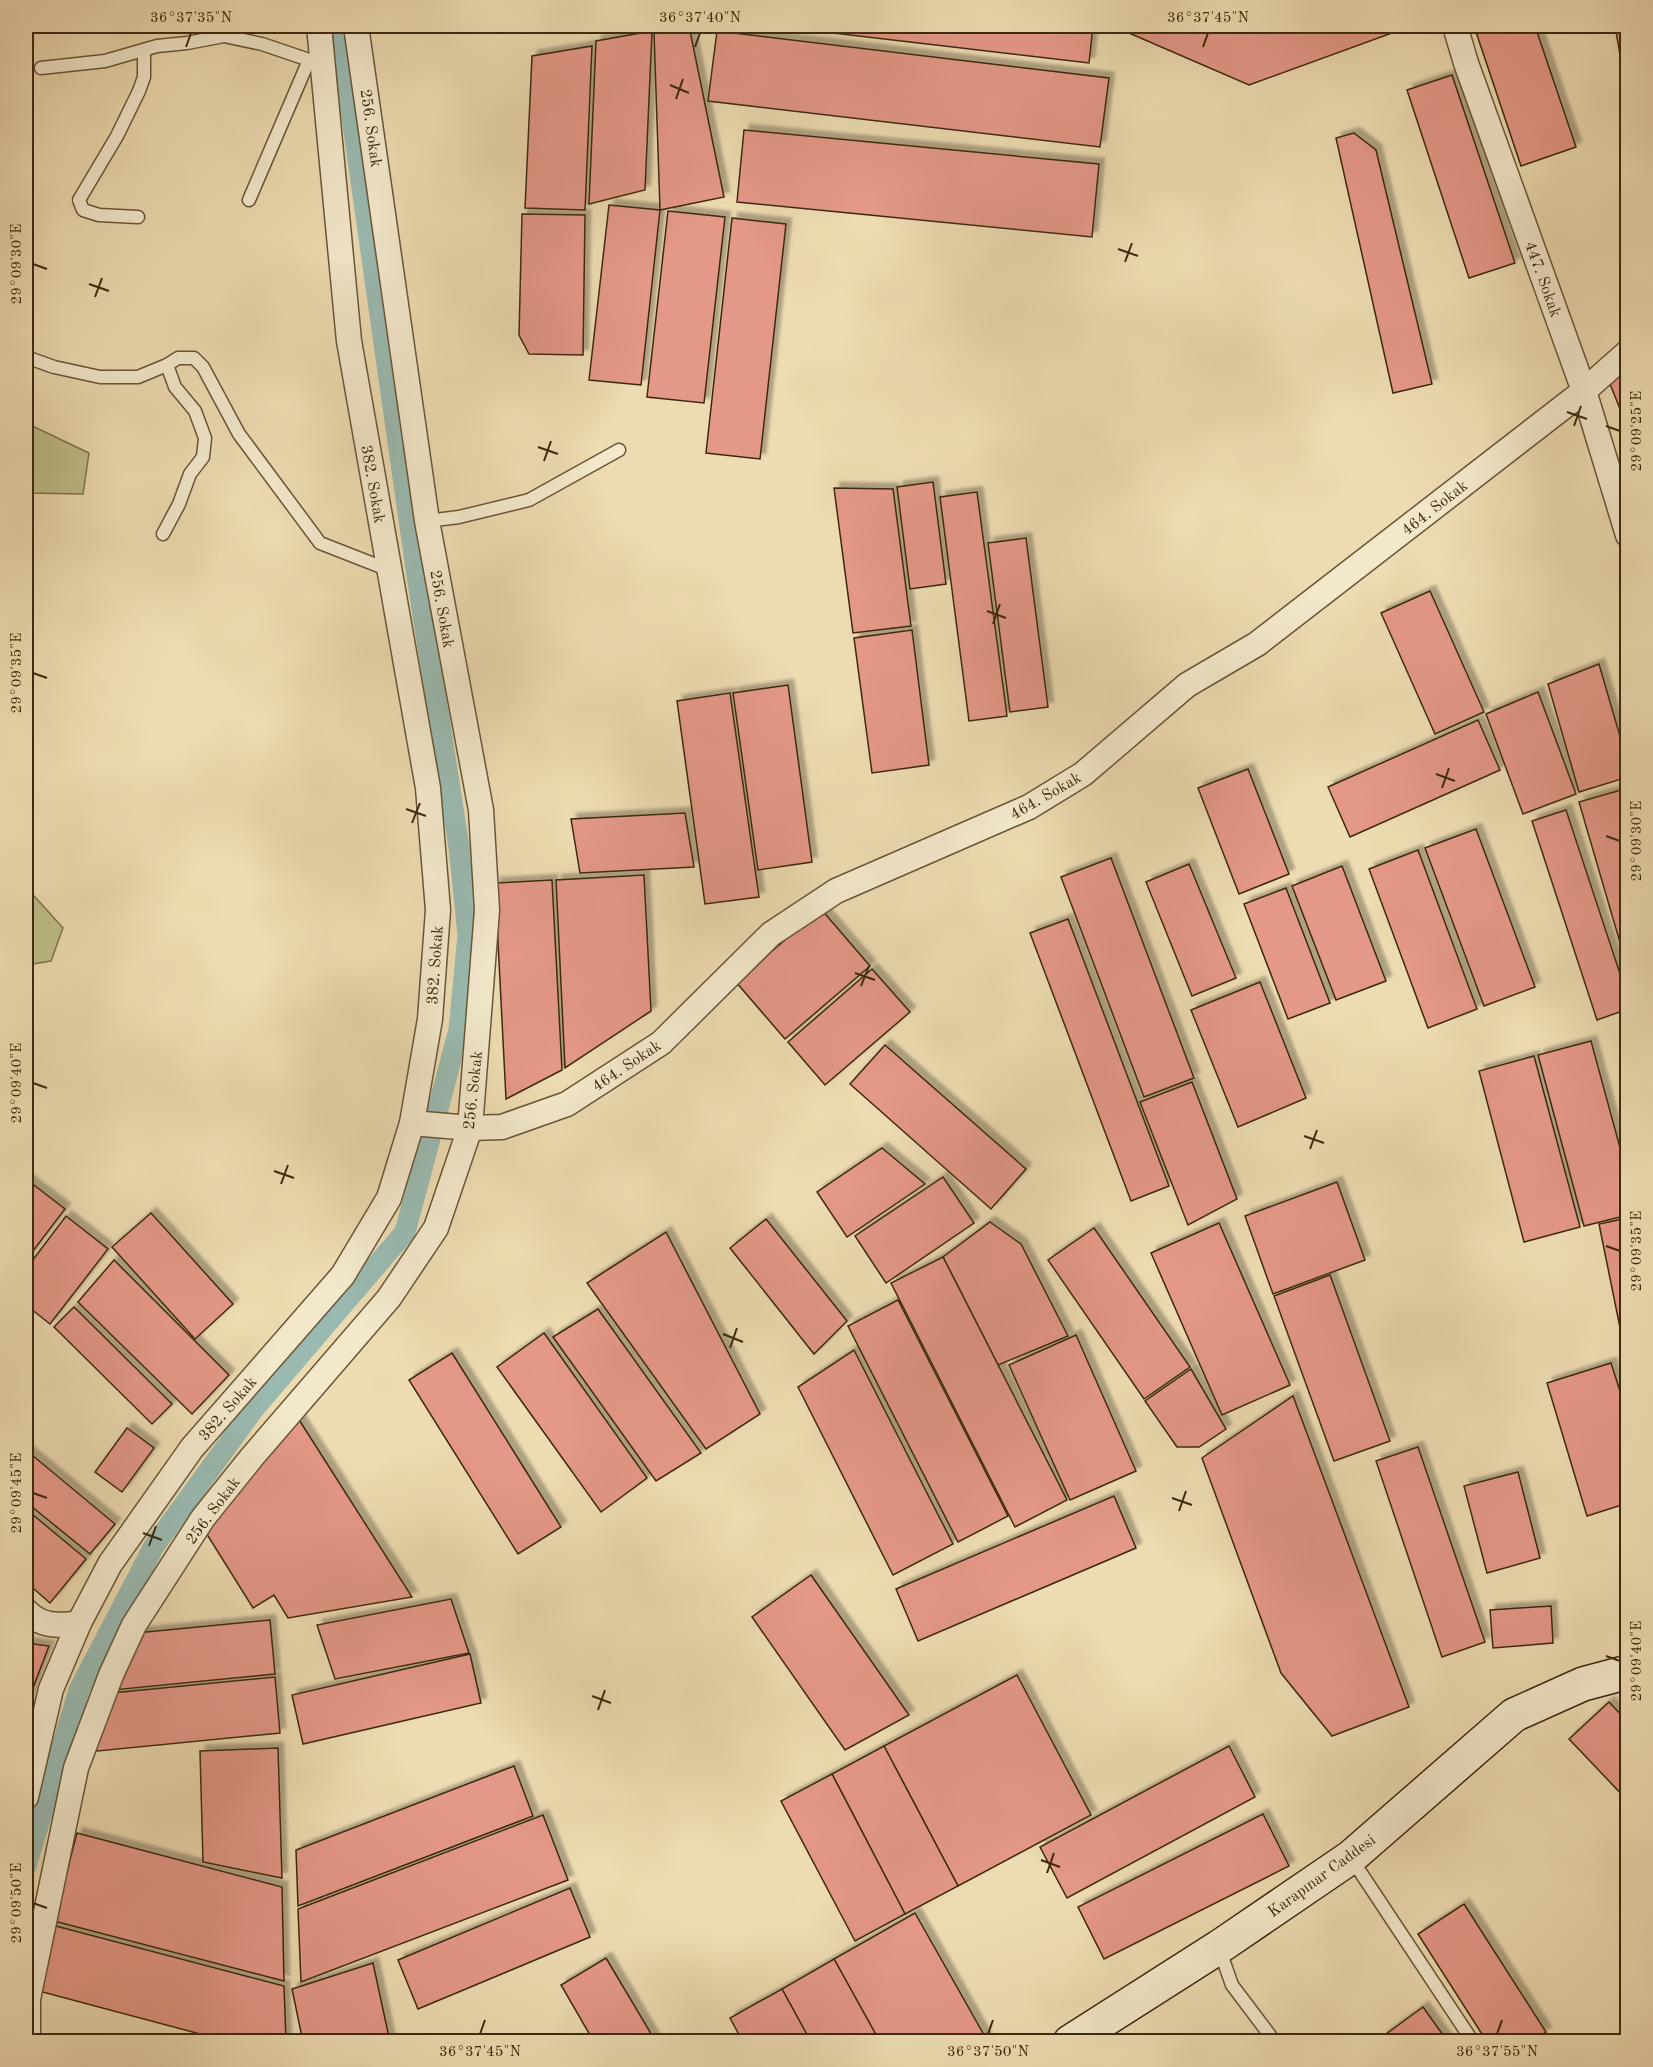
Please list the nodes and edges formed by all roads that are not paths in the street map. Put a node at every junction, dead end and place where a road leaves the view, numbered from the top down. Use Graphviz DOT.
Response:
graph roads {
  1 [pos="320,26"];
  2 [pos="356,26"];
  3 [pos="1455,26"];
  4 [pos="144,50"];
  5 [pos="317,62"];
  6 [pos="41,68"];
  7 [pos="249,200"];
  8 [pos="138,217"];
  9 [pos="1628,352"];
  10 [pos="26,357"];
  11 [pos="167,365"];
  12 [pos="1584,391"];
  13 [pos="619,450"];
  14 [pos="427,521"];
  15 [pos="163,534"];
  16 [pos="1628,535"];
  17 [pos="389,570"];
  18 [pos="414,1123"];
  19 [pos="461,1127"];
  20 [pos="26,1611"];
  21 [pos="79,1623"];
  22 [pos="1625,1677"];
  23 [pos="26,1797"];
  24 [pos="1351,1857"];
  25 [pos="1219,1947"];
  26 [pos="28,2042"];
  27 [pos="1070,2042"];
  28 [pos="1275,2042"];
  29 [pos="1473,2042"];
  1 -- 5 [label="street, 382. Sokak"];
  2 -- 14 [label="street, 256. Sokak"];
  3 -- 12 [label="street, 447. Sokak"];
  4 -- 5 [label="lane"];
  4 -- 6 [label="lane"];
  4 -- 8 [label="lane"];
  5 -- 7 [label="lane"];
  5 -- 17 [label="street, 382. Sokak"];
  9 -- 12 [label="street, 464. Sokak"];
  10 -- 11 [label="lane"];
  11 -- 15 [label="lane"];
  11 -- 17 [label="lane"];
  12 -- 16 [label="street, 447. Sokak"];
  12 -- 19 [label="street, 464. Sokak"];
  13 -- 14 [label="lane"];
  14 -- 19 [label="street, 256. Sokak"];
  17 -- 18 [label="street, 382. Sokak"];
  18 -- 19 [label="street, 464. Sokak"];
  18 -- 21 [label="street, 382. Sokak"];
  19 -- 26 [label="street, 256. Sokak"];
  20 -- 21 [label="street"];
  21 -- 23 [label="street, 382. Sokak"];
  22 -- 24 [label="street, Karapınar Caddesi"];
  24 -- 25 [label="street, Karapınar Caddesi"];
  24 -- 29 [label="lane"];
  25 -- 27 [label="street, Karapınar Caddesi"];
  25 -- 28 [label="lane"];
}
